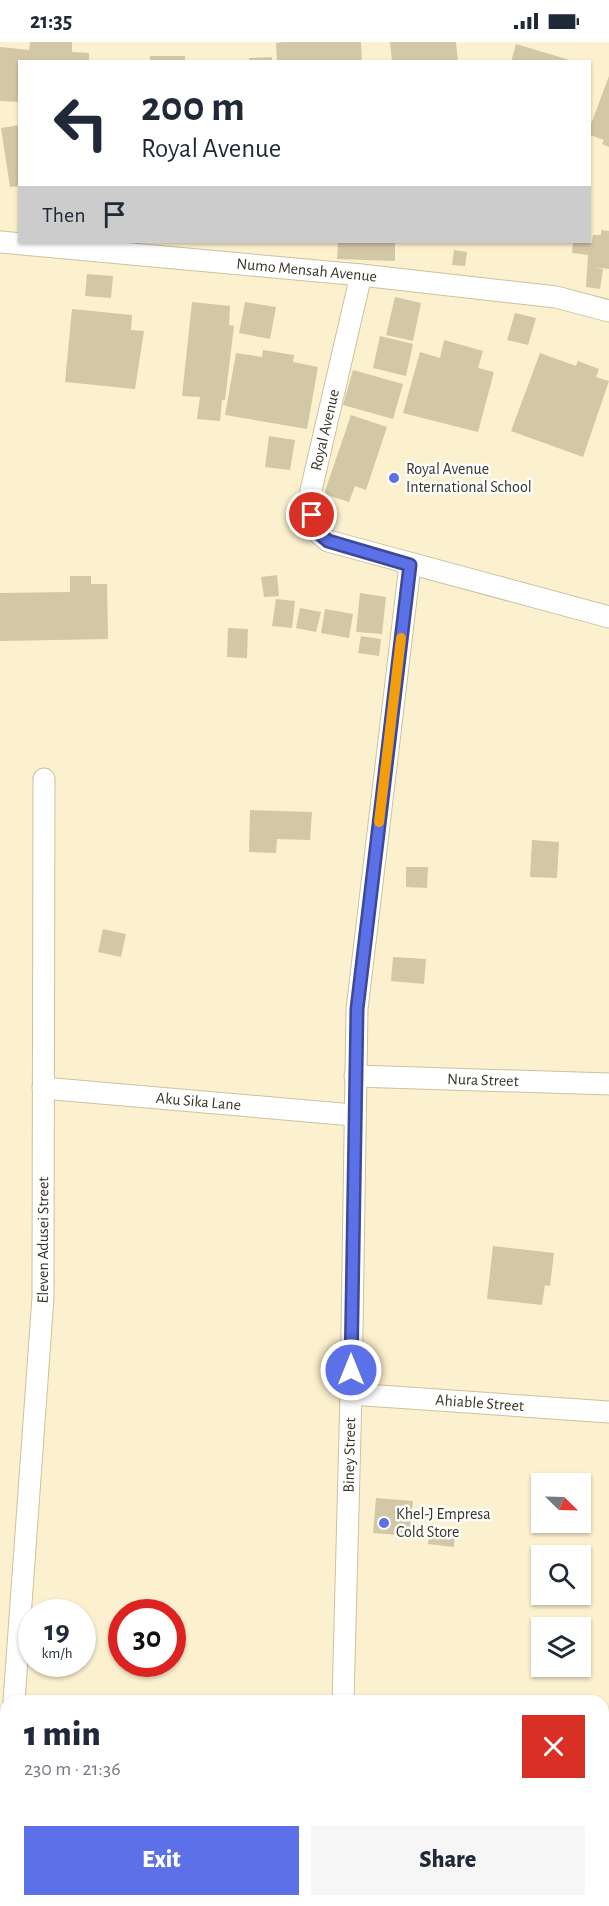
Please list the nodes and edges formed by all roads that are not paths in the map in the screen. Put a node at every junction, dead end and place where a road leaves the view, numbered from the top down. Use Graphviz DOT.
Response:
graph roads {
  1 [pos="0,242"];
  2 [pos="361,275"];
  3 [pos="609,311"];
  4 [pos="410,565"];
  5 [pos="609,617"];
  6 [pos="44,779"];
  7 [pos="354,1076"];
  8 [pos="609,1084"];
  9 [pos="43,1088"];
  10 [pos="353,1115"];
  11 [pos="351,1394"];
  12 [pos="609,1412"];
  13 [pos="9,1695"];
  14 [pos="343,1695"];
  1 -- 2 [label="street, Numo Mensah Avenue"];
  2 -- 3 [label="street, Numo Mensah Avenue"];
  2 -- 4 [label="street, Royal Avenue"];
  4 -- 5 [label="street, Royal Avenue"];
  4 -- 7 [label="street, Biney Street"];
  6 -- 9 [label="street, Eleven Adusei Street"];
  7 -- 8 [label="street, Nura Street"];
  7 -- 10 [label="street, Biney Street"];
  9 -- 10 [label="street, Aku Sika Lane"];
  9 -- 13 [label="street, Eleven Adusei Street"];
  10 -- 11 [label="street, Biney Street"];
  11 -- 12 [label="street, Ahiable Street"];
  11 -- 14 [label="street, Biney Street"];
}
